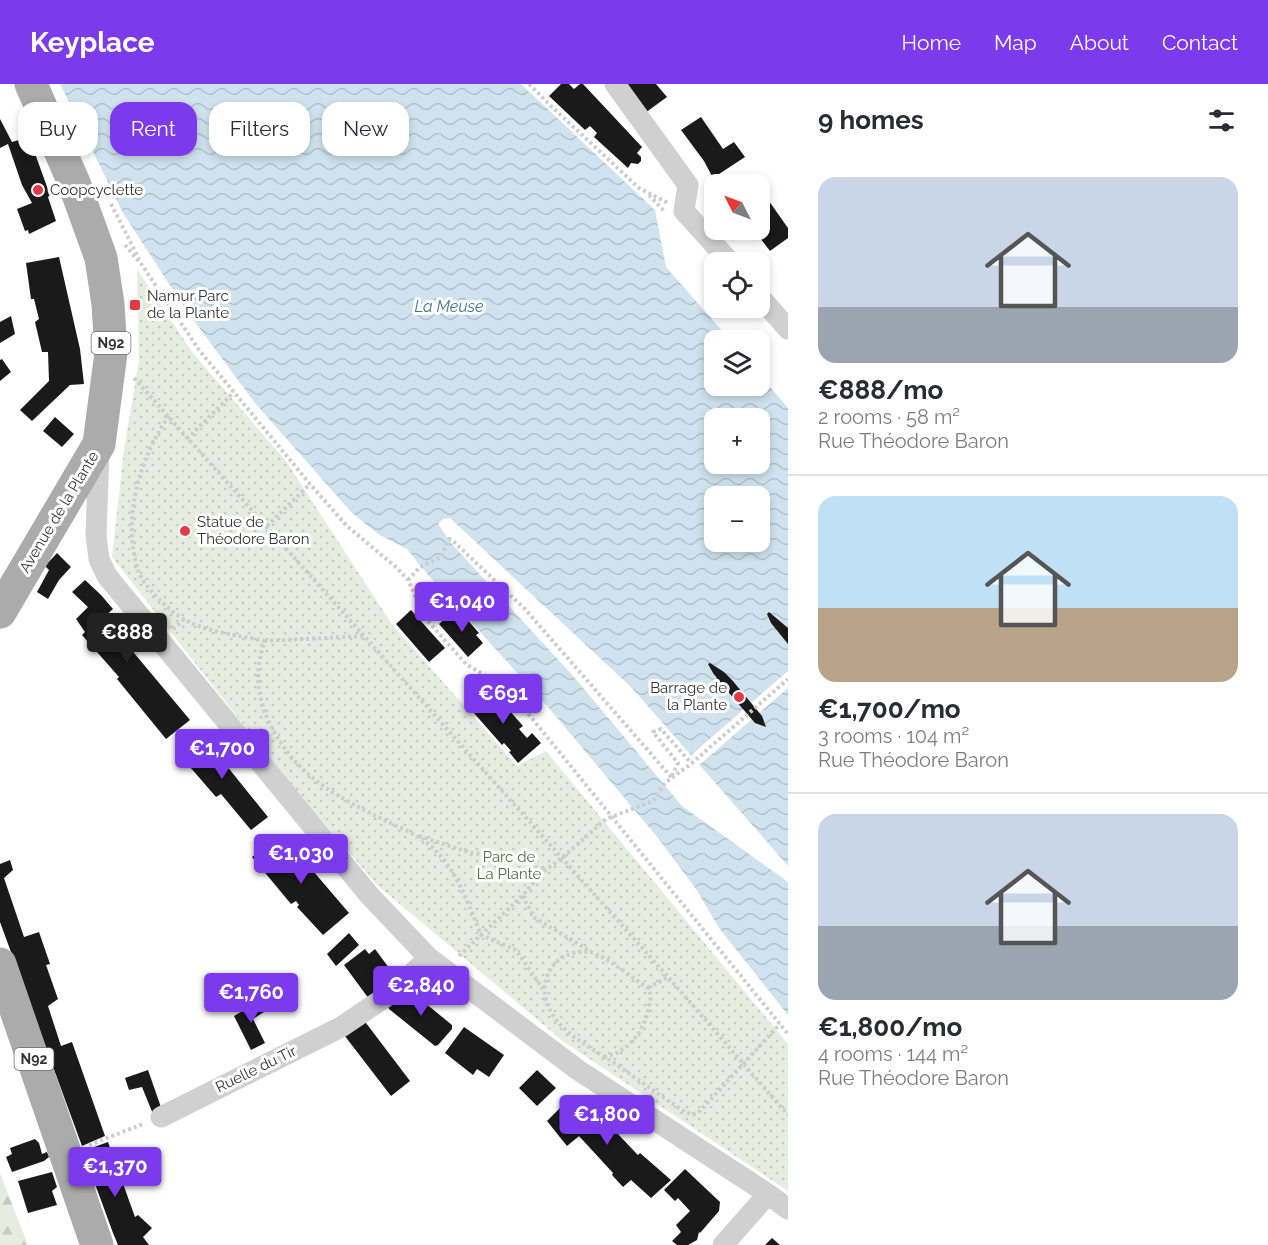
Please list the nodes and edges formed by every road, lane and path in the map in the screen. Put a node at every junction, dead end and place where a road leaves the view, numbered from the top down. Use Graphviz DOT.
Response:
graph roads {
  1 [pos="31,84"];
  2 [pos="529,84"];
  3 [pos="615,84"];
  4 [pos="647,193"];
  5 [pos="126,247"];
  6 [pos="721,252"];
  7 [pos="770,309"];
  8 [pos="788,329"];
  9 [pos="111,353"];
  10 [pos="234,392"];
  11 [pos="169,416"];
  12 [pos="188,439"];
  13 [pos="99,444"];
  14 [pos="310,484"];
  15 [pos="267,526"];
  16 [pos="408,580"];
  17 [pos="6,602"];
  18 [pos="364,636"];
  19 [pos="265,641"];
  20 [pos="788,680"];
  21 [pos="691,763"];
  22 [pos="672,778"];
  23 [pos="613,816"];
  24 [pos="416,835"];
  25 [pos="562,858"];
  26 [pos="543,871"];
  27 [pos="522,896"];
  28 [pos="481,935"];
  29 [pos="592,952"];
  30 [pos="429,958"];
  31 [pos="0,964"];
  32 [pos="668,977"];
  33 [pos="648,988"];
  34 [pos="543,989"];
  35 [pos="780,1024"];
  36 [pos="788,1034"];
  37 [pos="604,1057"];
  38 [pos="743,1064"];
  39 [pos="788,1115"];
  40 [pos="160,1117"];
  41 [pos="67,1154"];
  42 [pos="768,1194"];
  43 [pos="788,1209"];
  44 [pos="97,1245"];
  45 [pos="723,1245"];
  1 -- 9 [label="main road, Avenue de la Plante / N92"];
  2 -- 4 [label="path"];
  3 -- 6 [label="street"];
  5 -- 10 [label="path"];
  7 -- 8 [label="street"];
  9 -- 11 [label="path"];
  9 -- 13 [label="main road, Avenue de la Plante / N92"];
  10 -- 12 [label="path"];
  10 -- 14 [label="path"];
  11 -- 12 [label="path"];
  11 -- 19 [label="path"];
  12 -- 15 [label="path"];
  13 -- 17 [label="main road, Avenue de la Plante / N92"];
  13 -- 30 [label="street"];
  14 -- 15 [label="path"];
  14 -- 16 [label="path"];
  15 -- 18 [label="path"];
  16 -- 22 [label="path"];
  16 -- 23 [label="path"];
  18 -- 19 [label="path"];
  18 -- 25 [label="path"];
  19 -- 24 [label="path"];
  20 -- 21 [label="path"];
  21 -- 22 [label="path"];
  21 -- 22 [label="path"];
  22 -- 23 [label="path"];
  23 -- 25 [label="path"];
  23 -- 35 [label="path"];
  24 -- 26 [label="path"];
  24 -- 28 [label="path"];
  25 -- 26 [label="path"];
  25 -- 32 [label="path"];
  26 -- 27 [label="path"];
  27 -- 28 [label="path"];
  27 -- 29 [label="path"];
  28 -- 30 [label="path"];
  28 -- 34 [label="path"];
  29 -- 33 [label="path"];
  29 -- 34 [label="path"];
  30 -- 40 [label="street, Ruelle du Tir"];
  30 -- 42 [label="street"];
  31 -- 41 [label="main road, N92"];
  32 -- 33 [label="path"];
  32 -- 38 [label="path"];
  33 -- 37 [label="path"];
  34 -- 37 [label="path"];
  35 -- 36 [label="path"];
  35 -- 38 [label="path"];
  37 -- 38 [label="path"];
  38 -- 39 [label="path"];
  40 -- 41 [label="path"];
  41 -- 44 [label="main road, N92"];
  42 -- 43 [label="street"];
  42 -- 45 [label="street"];
}
